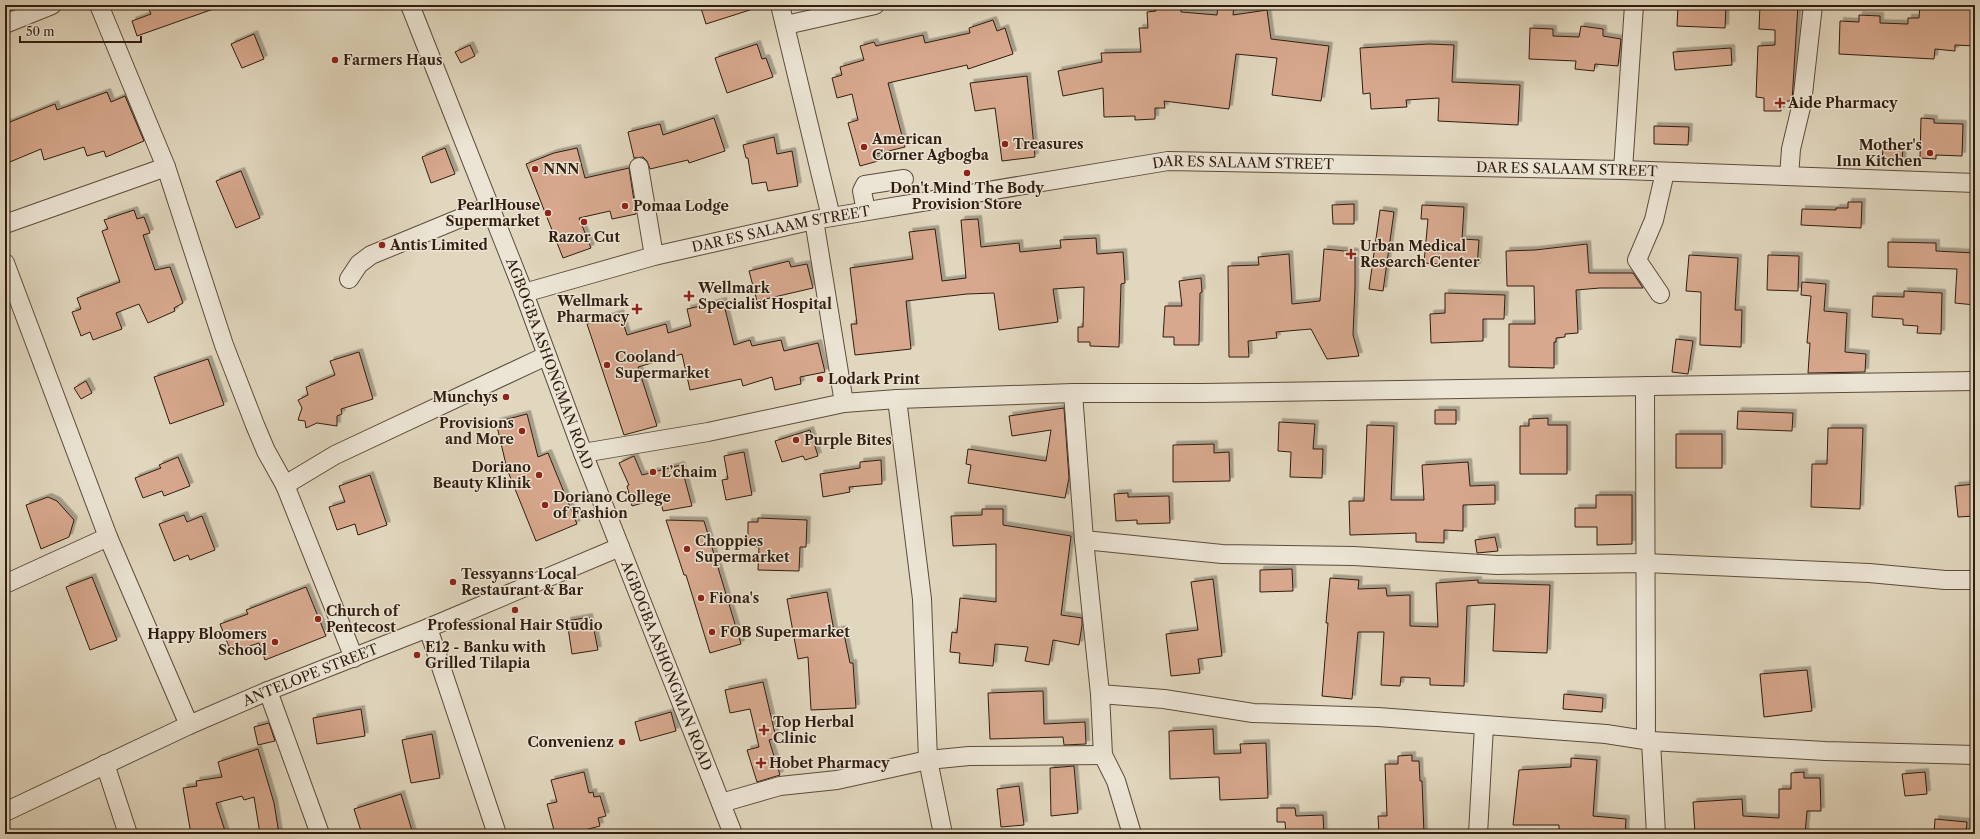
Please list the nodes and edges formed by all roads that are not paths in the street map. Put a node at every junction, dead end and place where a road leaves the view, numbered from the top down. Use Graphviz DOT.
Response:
graph roads {
  1 [pos="52,5"];
  2 [pos="99,5"];
  3 [pos="410,5"];
  4 [pos="780,5"];
  5 [pos="875,5"];
  6 [pos="1634,5"];
  7 [pos="1813,5"];
  8 [pos="5,24"];
  9 [pos="786,25"];
  10 [pos="166,167"];
  11 [pos="639,167"];
  12 [pos="1623,170"];
  13 [pos="1665,172"];
  14 [pos="1789,176"];
  15 [pos="904,178"];
  16 [pos="1975,183"];
  17 [pos="490,206"];
  18 [pos="866,211"];
  19 [pos="822,218"];
  20 [pos="5,224"];
  21 [pos="654,256"];
  22 [pos="5,263"];
  23 [pos="349,279"];
  24 [pos="524,293"];
  25 [pos="1660,294"];
  26 [pos="546,356"];
  27 [pos="1975,381"];
  28 [pos="1645,386"];
  29 [pos="1073,393"];
  30 [pos="897,399"];
  31 [pos="844,403"];
  32 [pos="583,454"];
  33 [pos="285,485"];
  34 [pos="108,537"];
  35 [pos="1084,540"];
  36 [pos="620,547"];
  37 [pos="1645,563"];
  38 [pos="1975,580"];
  39 [pos="5,584"];
  40 [pos="428,628"];
  41 [pos="354,658"];
  42 [pos="268,691"];
  43 [pos="1100,694"];
  44 [pos="189,725"];
  45 [pos="1484,726"];
  46 [pos="1649,740"];
  47 [pos="1103,755"];
  48 [pos="1975,755"];
  49 [pos="928,760"];
  50 [pos="105,764"];
  51 [pos="721,803"];
  52 [pos="5,812"];
  53 [pos="128,834"];
  54 [pos="320,834"];
  55 [pos="497,834"];
  56 [pos="733,834"];
  57 [pos="943,834"];
  58 [pos="1132,834"];
  59 [pos="1478,834"];
  60 [pos="1656,834"];
  1 -- 8 [label="street"];
  2 -- 10 [label="street"];
  3 -- 17 [label="street, AGBOGBA ASHONGMAN ROAD"];
  4 -- 9 [label="street"];
  5 -- 9 [label="street"];
  6 -- 12 [label="street"];
  7 -- 14 [label="street"];
  9 -- 19 [label="street"];
  10 -- 20 [label="street"];
  10 -- 33 [label="street"];
  11 -- 21 [label="street"];
  12 -- 13 [label="street, DAR ES SALAAM STREET"];
  12 -- 18 [label="street, DAR ES SALAAM STREET"];
  13 -- 14 [label="street, DAR ES SALAAM STREET"];
  13 -- 25 [label="street"];
  14 -- 16 [label="street, DAR ES SALAAM STREET"];
  15 -- 18 [label="street"];
  17 -- 23 [label="street"];
  17 -- 24 [label="street, AGBOGBA ASHONGMAN ROAD"];
  18 -- 19 [label="street, DAR ES SALAAM STREET"];
  19 -- 21 [label="street, DAR ES SALAAM STREET"];
  19 -- 31 [label="street"];
  21 -- 24 [label="street, DAR ES SALAAM STREET"];
  22 -- 34 [label="street"];
  24 -- 26 [label="street, AGBOGBA ASHONGMAN ROAD"];
  26 -- 32 [label="street, AGBOGBA ASHONGMAN ROAD"];
  26 -- 33 [label="street"];
  27 -- 28 [label="street"];
  28 -- 29 [label="street"];
  28 -- 37 [label="street"];
  29 -- 30 [label="street"];
  29 -- 35 [label="street"];
  30 -- 31 [label="street"];
  30 -- 49 [label="street"];
  31 -- 32 [label="street"];
  32 -- 36 [label="street, AGBOGBA ASHONGMAN ROAD"];
  33 -- 41 [label="street"];
  34 -- 39 [label="street"];
  34 -- 44 [label="street"];
  35 -- 37 [label="street"];
  35 -- 43 [label="street"];
  36 -- 40 [label="street, ANTELOPE STREET"];
  36 -- 51 [label="street, AGBOGBA ASHONGMAN ROAD"];
  37 -- 38 [label="street"];
  37 -- 46 [label="street"];
  40 -- 41 [label="street, ANTELOPE STREET"];
  40 -- 55 [label="street"];
  41 -- 42 [label="street, ANTELOPE STREET"];
  42 -- 44 [label="street, ANTELOPE STREET"];
  42 -- 54 [label="street"];
  43 -- 45 [label="street"];
  43 -- 47 [label="street"];
  44 -- 50 [label="street, ANTELOPE STREET"];
  45 -- 46 [label="street"];
  45 -- 59 [label="street"];
  46 -- 48 [label="street"];
  46 -- 60 [label="street"];
  47 -- 49 [label="street"];
  47 -- 58 [label="street"];
  49 -- 51 [label="street"];
  49 -- 57 [label="street"];
  50 -- 52 [label="street, ANTELOPE STREET"];
  50 -- 53 [label="street"];
  51 -- 56 [label="street, AGBOGBA ASHONGMAN ROAD"];
}
